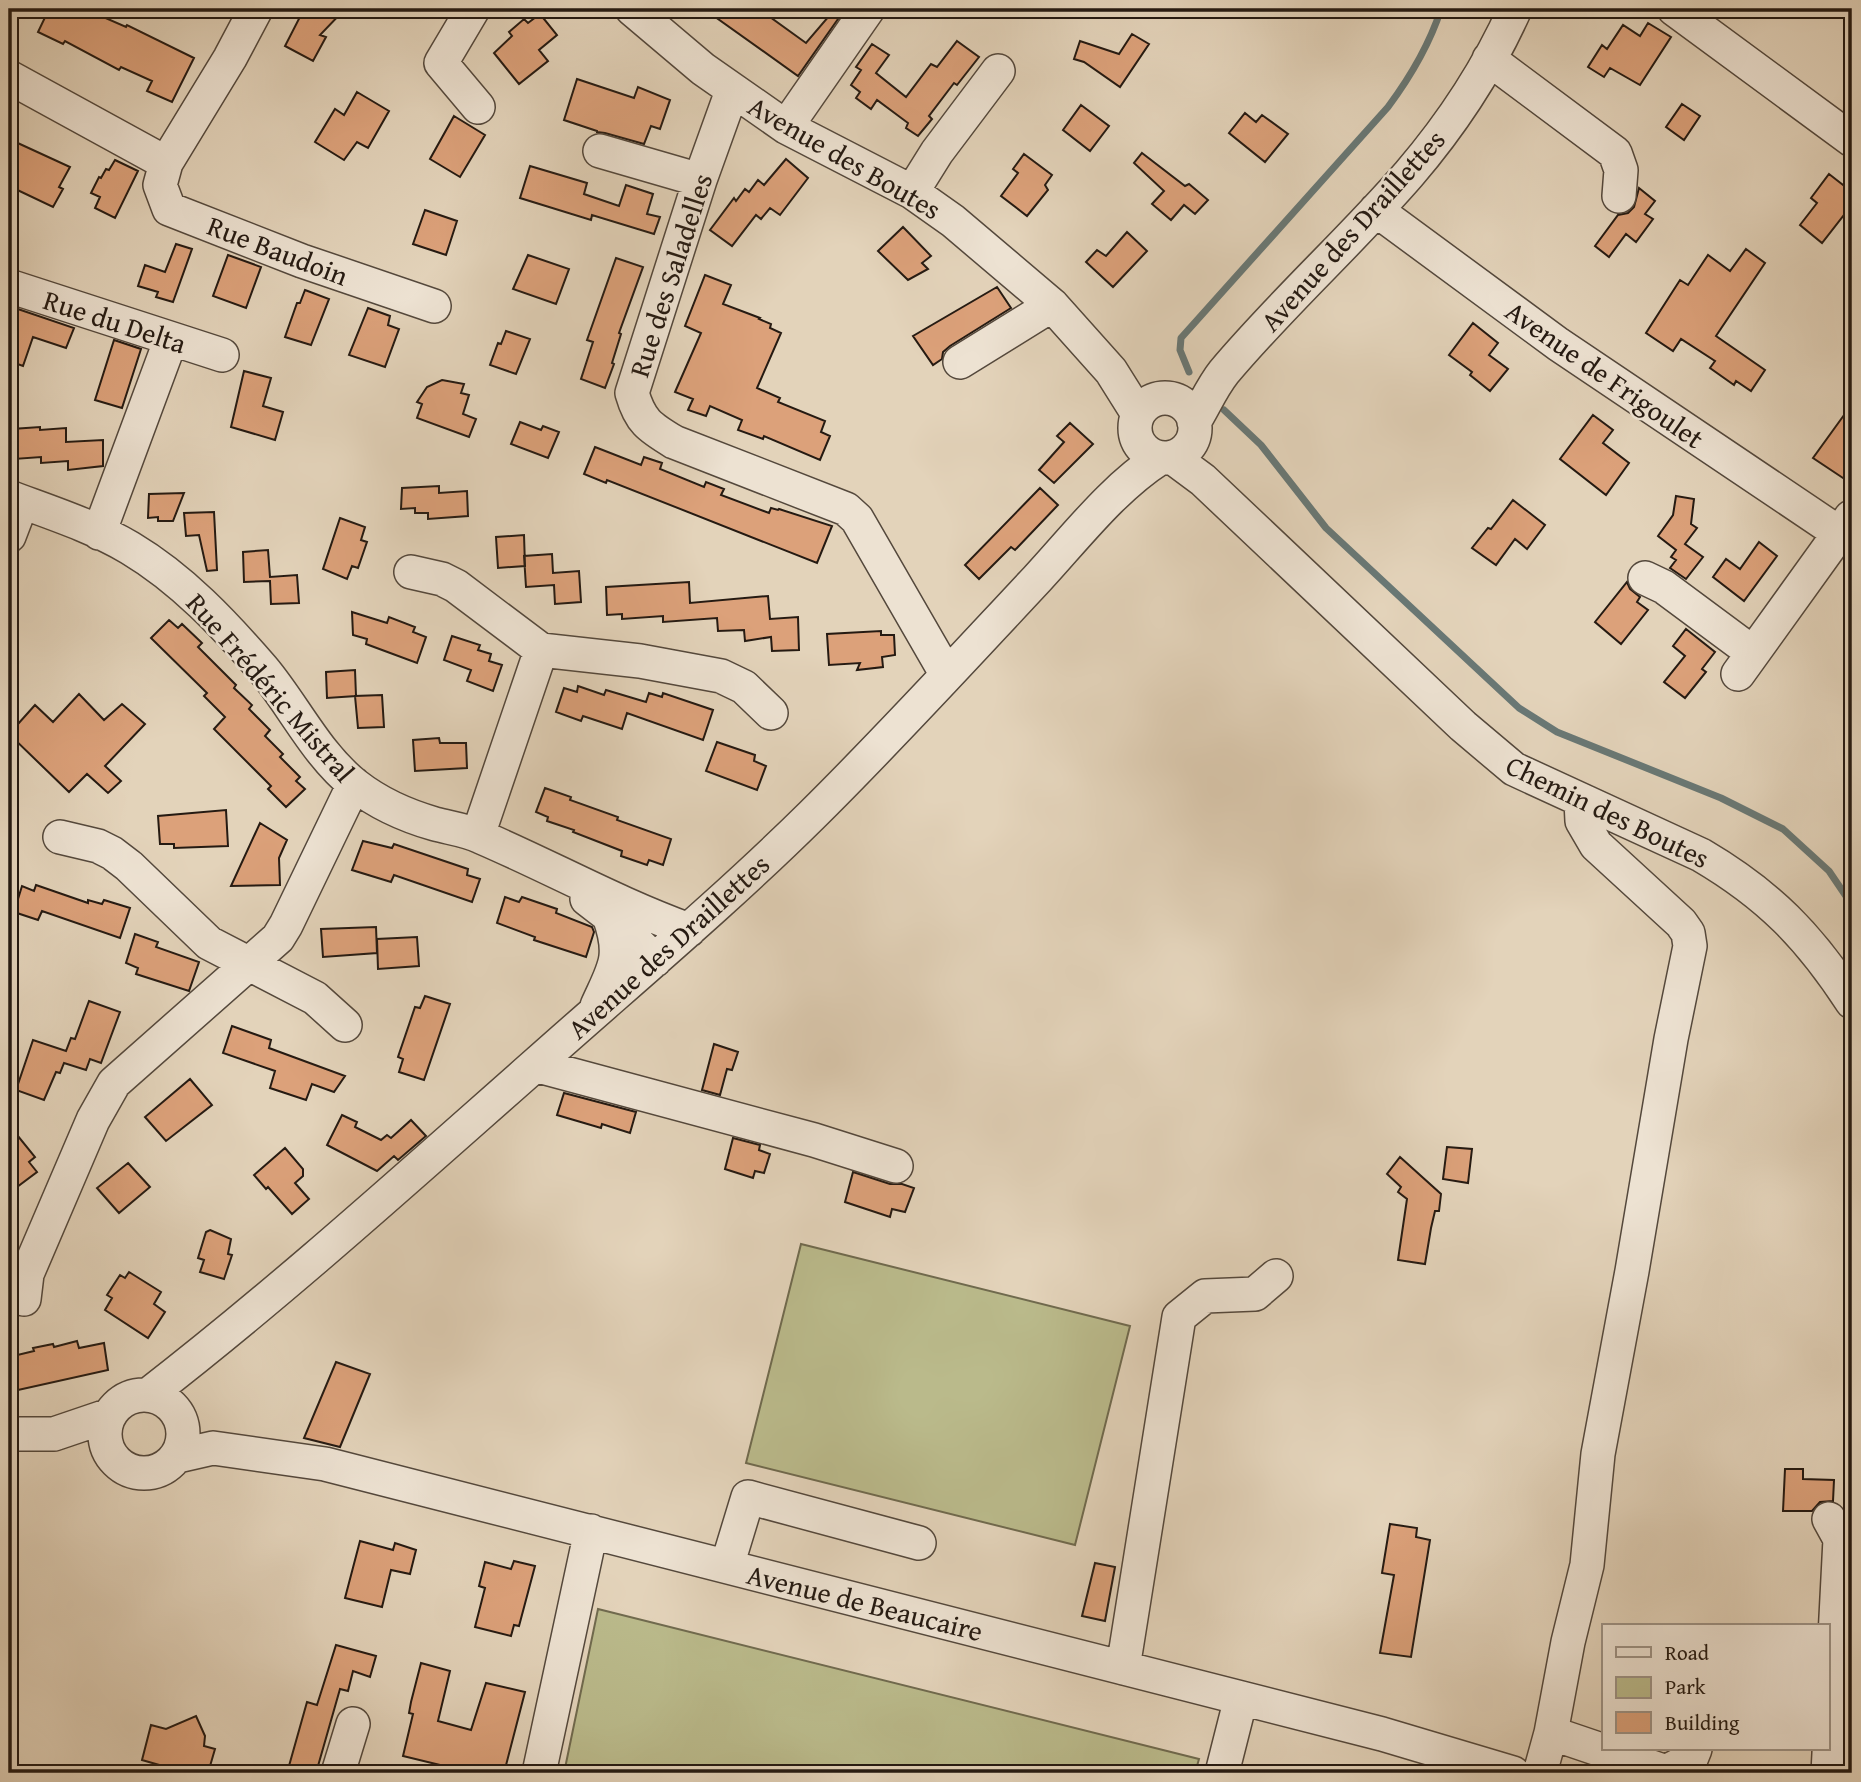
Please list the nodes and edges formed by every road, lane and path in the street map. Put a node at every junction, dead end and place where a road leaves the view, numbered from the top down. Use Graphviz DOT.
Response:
graph roads {
  1 [pos="256,9"];
  2 [pos="473,9"];
  3 [pos="632,9"];
  4 [pos="868,9"];
  5 [pos="1515,9"];
  6 [pos="1674,9"];
  7 [pos="1489,59"];
  8 [pos="999,71"];
  9 [pos="9,77"];
  10 [pos="732,91"];
  11 [pos="478,107"];
  12 [pos="786,127"];
  13 [pos="1852,139"];
  14 [pos="600,151"];
  15 [pos="166,163"];
  16 [pos="700,180"];
  17 [pos="912,192"];
  18 [pos="1619,197"];
  19 [pos="1376,210"];
  20 [pos="9,286"];
  21 [pos="1052,305"];
  22 [pos="434,306"];
  23 [pos="171,338"];
  24 [pos="222,355"];
  25 [pos="960,362"];
  26 [pos="1166,430"];
  27 [pos="16,499"];
  28 [pos="1846,524"];
  29 [pos="99,533"];
  30 [pos="9,536"];
  31 [pos="411,572"];
  32 [pos="1645,578"];
  33 [pos="541,650"];
  34 [pos="947,675"];
  35 [pos="771,713"];
  36 [pos="354,784"];
  37 [pos="1581,801"];
  38 [pos="478,835"];
  39 [pos="60,837"];
  40 [pos="540,864"];
  41 [pos="610,916"];
  42 [pos="689,930"];
  43 [pos="655,960"];
  44 [pos="247,964"];
  45 [pos="1852,1002"];
  46 [pos="594,1012"];
  47 [pos="345,1025"];
  48 [pos="535,1065"];
  49 [pos="896,1166"];
  50 [pos="1276,1276"];
  51 [pos="24,1298"];
  52 [pos="169,1409"];
  53 [pos="110,1415"];
  54 [pos="9,1433"];
  55 [pos="54,1434"];
  56 [pos="213,1448"];
  57 [pos="111,1455"];
  58 [pos="178,1456"];
  59 [pos="1829,1519"];
  60 [pos="591,1531"];
  61 [pos="919,1543"];
  62 [pos="727,1566"];
  63 [pos="1843,1629"];
  64 [pos="1123,1668"];
  65 [pos="1241,1698"];
  66 [pos="353,1724"];
  67 [pos="1551,1733"];
  68 [pos="1694,1750"];
  69 [pos="338,1773"];
  70 [pos="539,1773"];
  71 [pos="1222,1773"];
  72 [pos="1513,1773"];
  73 [pos="1540,1773"];
  74 [pos="1828,1773"];
  75 [pos="1843,1773"];
  1 -- 15 [label="street, Rue Baudoin"];
  2 -- 11 [label="street"];
  3 -- 10 [label="street, Avenue des Boutes"];
  4 -- 12 [label="street"];
  5 -- 7 [label="street, Avenue des Draillettes"];
  6 -- 13 [label="street"];
  7 -- 18 [label="street"];
  7 -- 19 [label="street, Avenue des Draillettes"];
  8 -- 17 [label="street"];
  9 -- 15 [label="street"];
  10 -- 12 [label="street, Avenue des Boutes"];
  10 -- 16 [label="street, Rue des Saladelles"];
  12 -- 17 [label="street, Avenue des Boutes"];
  14 -- 16 [label="street"];
  15 -- 22 [label="street, Rue Baudoin"];
  16 -- 34 [label="street, Rue des Saladelles"];
  17 -- 21 [label="street, Avenue des Boutes"];
  19 -- 26 [label="street, Avenue des Draillettes"];
  19 -- 28 [label="street, Avenue de Frigoulet"];
  20 -- 23 [label="street, Rue du Delta"];
  21 -- 25 [label="street"];
  21 -- 26 [label="street, Avenue des Boutes"];
  23 -- 24 [label="street, Rue du Delta"];
  23 -- 29 [label="street"];
  26 -- 34 [label="street, Avenue des Draillettes"];
  26 -- 37 [label="street, Chemin des Boutes"];
  27 -- 29 [label="street, Rue Frédéric Mistral"];
  27 -- 30 [label="street"];
  28 -- 32 [label="street, Avenue de Frigoulet"];
  29 -- 36 [label="street, Rue Frédéric Mistral"];
  31 -- 33 [label="street"];
  33 -- 35 [label="street"];
  33 -- 38 [label="street"];
  34 -- 42 [label="street, Avenue des Draillettes"];
  36 -- 38 [label="street, Rue Frédéric Mistral"];
  36 -- 44 [label="street"];
  37 -- 45 [label="street, Chemin des Boutes"];
  37 -- 67 [label="street"];
  38 -- 40 [label="street, Rue Frédéric Mistral"];
  39 -- 44 [label="street"];
  40 -- 41 [label="street, Rue Frédéric Mistral"];
  40 -- 42 [label="street, Rue Frédéric Mistral"];
  41 -- 43 [label="street, Rue Frédéric Mistral"];
  41 -- 46 [label="street"];
  42 -- 43 [label="street, Avenue des Draillettes"];
  43 -- 46 [label="street, Avenue des Draillettes"];
  44 -- 47 [label="street"];
  44 -- 51 [label="street"];
  46 -- 48 [label="street, Avenue des Draillettes"];
  48 -- 49 [label="street"];
  48 -- 52 [label="street, Avenue des Draillettes"];
  50 -- 64 [label="street"];
  52 -- 53 [label="street"];
  52 -- 56 [label="street"];
  52 -- 58 [label="street"];
  53 -- 55 [label="street"];
  53 -- 57 [label="street"];
  54 -- 55 [label="street"];
  55 -- 57 [label="street"];
  56 -- 58 [label="street, Avenue de Beaucaire"];
  56 -- 60 [label="street, Avenue de Beaucaire"];
  57 -- 58 [label="street"];
  59 -- 63 [label="street"];
  60 -- 62 [label="street, Avenue de Beaucaire"];
  60 -- 70 [label="street"];
  61 -- 62 [label="street"];
  62 -- 64 [label="street, Avenue de Beaucaire"];
  63 -- 74 [label="street"];
  63 -- 75 [label="street"];
  64 -- 65 [label="street, Avenue de Beaucaire"];
  65 -- 71 [label="street"];
  65 -- 72 [label="street, Avenue de Beaucaire"];
  66 -- 69 [label="street"];
  67 -- 68 [label="street"];
  67 -- 73 [label="street"];
}
